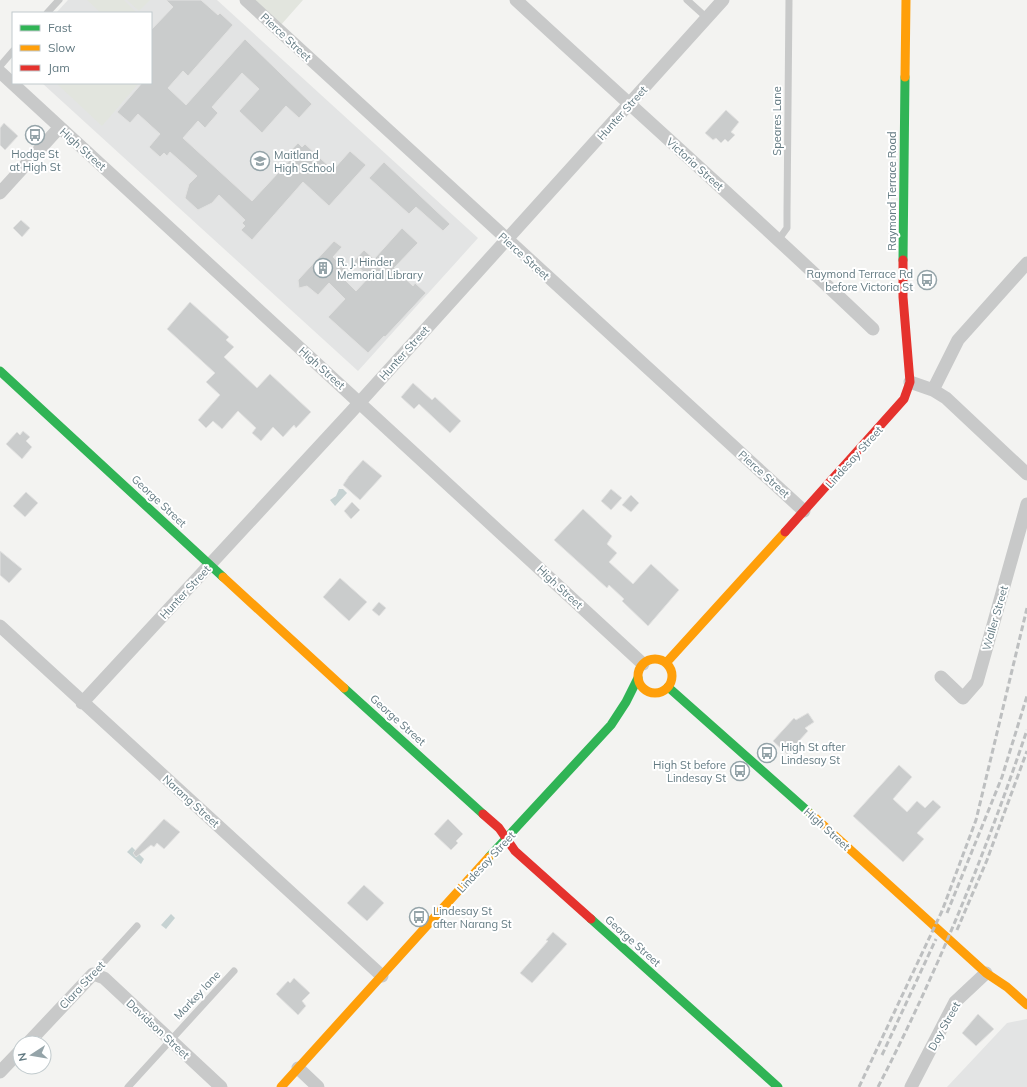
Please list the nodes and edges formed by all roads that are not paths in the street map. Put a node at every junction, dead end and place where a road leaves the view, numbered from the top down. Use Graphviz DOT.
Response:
graph roads {
  1 [pos="59,0"];
  2 [pos="246,0"];
  3 [pos="516,0"];
  4 [pos="687,0"];
  5 [pos="723,0"];
  6 [pos="789,0"];
  7 [pos="906,0"];
  8 [pos="48,12"];
  9 [pos="707,18"];
  10 [pos="12,52"];
  11 [pos="0,66"];
  12 [pos="0,72"];
  13 [pos="12,83"];
  14 [pos="13,84"];
  15 [pos="629,105"];
  16 [pos="59,128"];
  17 [pos="0,193"];
  18 [pos="779,239"];
  19 [pos="506,240"];
  20 [pos="1027,263"];
  21 [pos="873,329"];
  22 [pos="0,371"];
  23 [pos="910,382"];
  24 [pos="933,390"];
  25 [pos="360,402"];
  26 [pos="1027,474"];
  27 [pos="1027,504"];
  28 [pos="804,511"];
  29 [pos="210,565"];
  30 [pos="0,626"];
  31 [pos="666,663"];
  32 [pos="643,664"];
  33 [pos="941,677"];
  34 [pos="638,678"];
  35 [pos="668,687"];
  36 [pos="655,693"];
  37 [pos="644,700"];
  38 [pos="82,703"];
  39 [pos="634,708"];
  40 [pos="611,725"];
  41 [pos="507,840"];
  42 [pos="136,926"];
  43 [pos="234,971"];
  44 [pos="986,973"];
  45 [pos="93,974"];
  46 [pos="382,976"];
  47 [pos="1000,994"];
  48 [pos="1027,1005"];
  49 [pos="36,1035"];
  50 [pos="170,1040"];
  51 [pos="12,1059"];
  52 [pos="298,1068"];
  53 [pos="0,1072"];
  54 [pos="128,1087"];
  55 [pos="221,1087"];
  56 [pos="281,1087"];
  57 [pos="318,1087"];
  58 [pos="778,1087"];
  59 [pos="911,1087"];
  1 -- 8 [label="lane"];
  2 -- 19 [label="street, Pierce Street"];
  3 -- 15 [label="street, Victoria Street"];
  4 -- 9 [label="lane"];
  5 -- 9 [label="street, Hunter Street"];
  6 -- 18 [label="lane, Speares Lane"];
  7 -- 23 [label="street, Raymond Terrace Road"];
  9 -- 15 [label="street, Hunter Street"];
  10 -- 11 [label="lane"];
  12 -- 13 [label="street, High Street"];
  14 -- 16 [label="street, High Street"];
  15 -- 18 [label="street, Victoria Street"];
  15 -- 19 [label="street, Hunter Street"];
  16 -- 17 [label="street"];
  16 -- 25 [label="street, High Street"];
  18 -- 21 [label="street, Victoria Street"];
  19 -- 25 [label="street, Hunter Street"];
  19 -- 28 [label="street, Pierce Street"];
  20 -- 24 [label="street"];
  22 -- 29 [label="street, George Street"];
  23 -- 24 [label="street"];
  23 -- 28 [label="street, Lindesay Street"];
  24 -- 26 [label="street"];
  25 -- 29 [label="street, Hunter Street"];
  25 -- 32 [label="street, High Street"];
  27 -- 33 [label="street, Waller Street"];
  28 -- 31 [label="street, Lindesay Street"];
  29 -- 38 [label="street, Hunter Street"];
  29 -- 41 [label="street, George Street"];
  30 -- 38 [label="street, Narang Street"];
  31 -- 32 [label="street"];
  31 -- 35 [label="street"];
  32 -- 34 [label="street"];
  34 -- 36 [label="street"];
  34 -- 40 [label="street, Lindesay Street"];
  35 -- 36 [label="street"];
  35 -- 44 [label="street, High Street"];
  36 -- 37 [label="street"];
  38 -- 46 [label="street, Narang Street"];
  39 -- 40 [label="street, Lindesay Street"];
  40 -- 41 [label="street, Lindesay Street"];
  41 -- 46 [label="street, Lindesay Street"];
  41 -- 58 [label="street, George Street"];
  42 -- 45 [label="lane, Clara Street"];
  43 -- 50 [label="lane, Markey lane"];
  44 -- 47 [label="street, High Street"];
  44 -- 48 [label="street, High Street"];
  44 -- 59 [label="street, Day Street"];
  45 -- 49 [label="street, Clara Street"];
  45 -- 50 [label="street, Davidson Street"];
  46 -- 52 [label="street, Lindesay Street"];
  50 -- 54 [label="lane, Markey lane"];
  50 -- 55 [label="street, Davidson Street"];
  51 -- 53 [label="street"];
  52 -- 56 [label="street, Lindesay Street"];
  52 -- 57 [label="street"];
}
